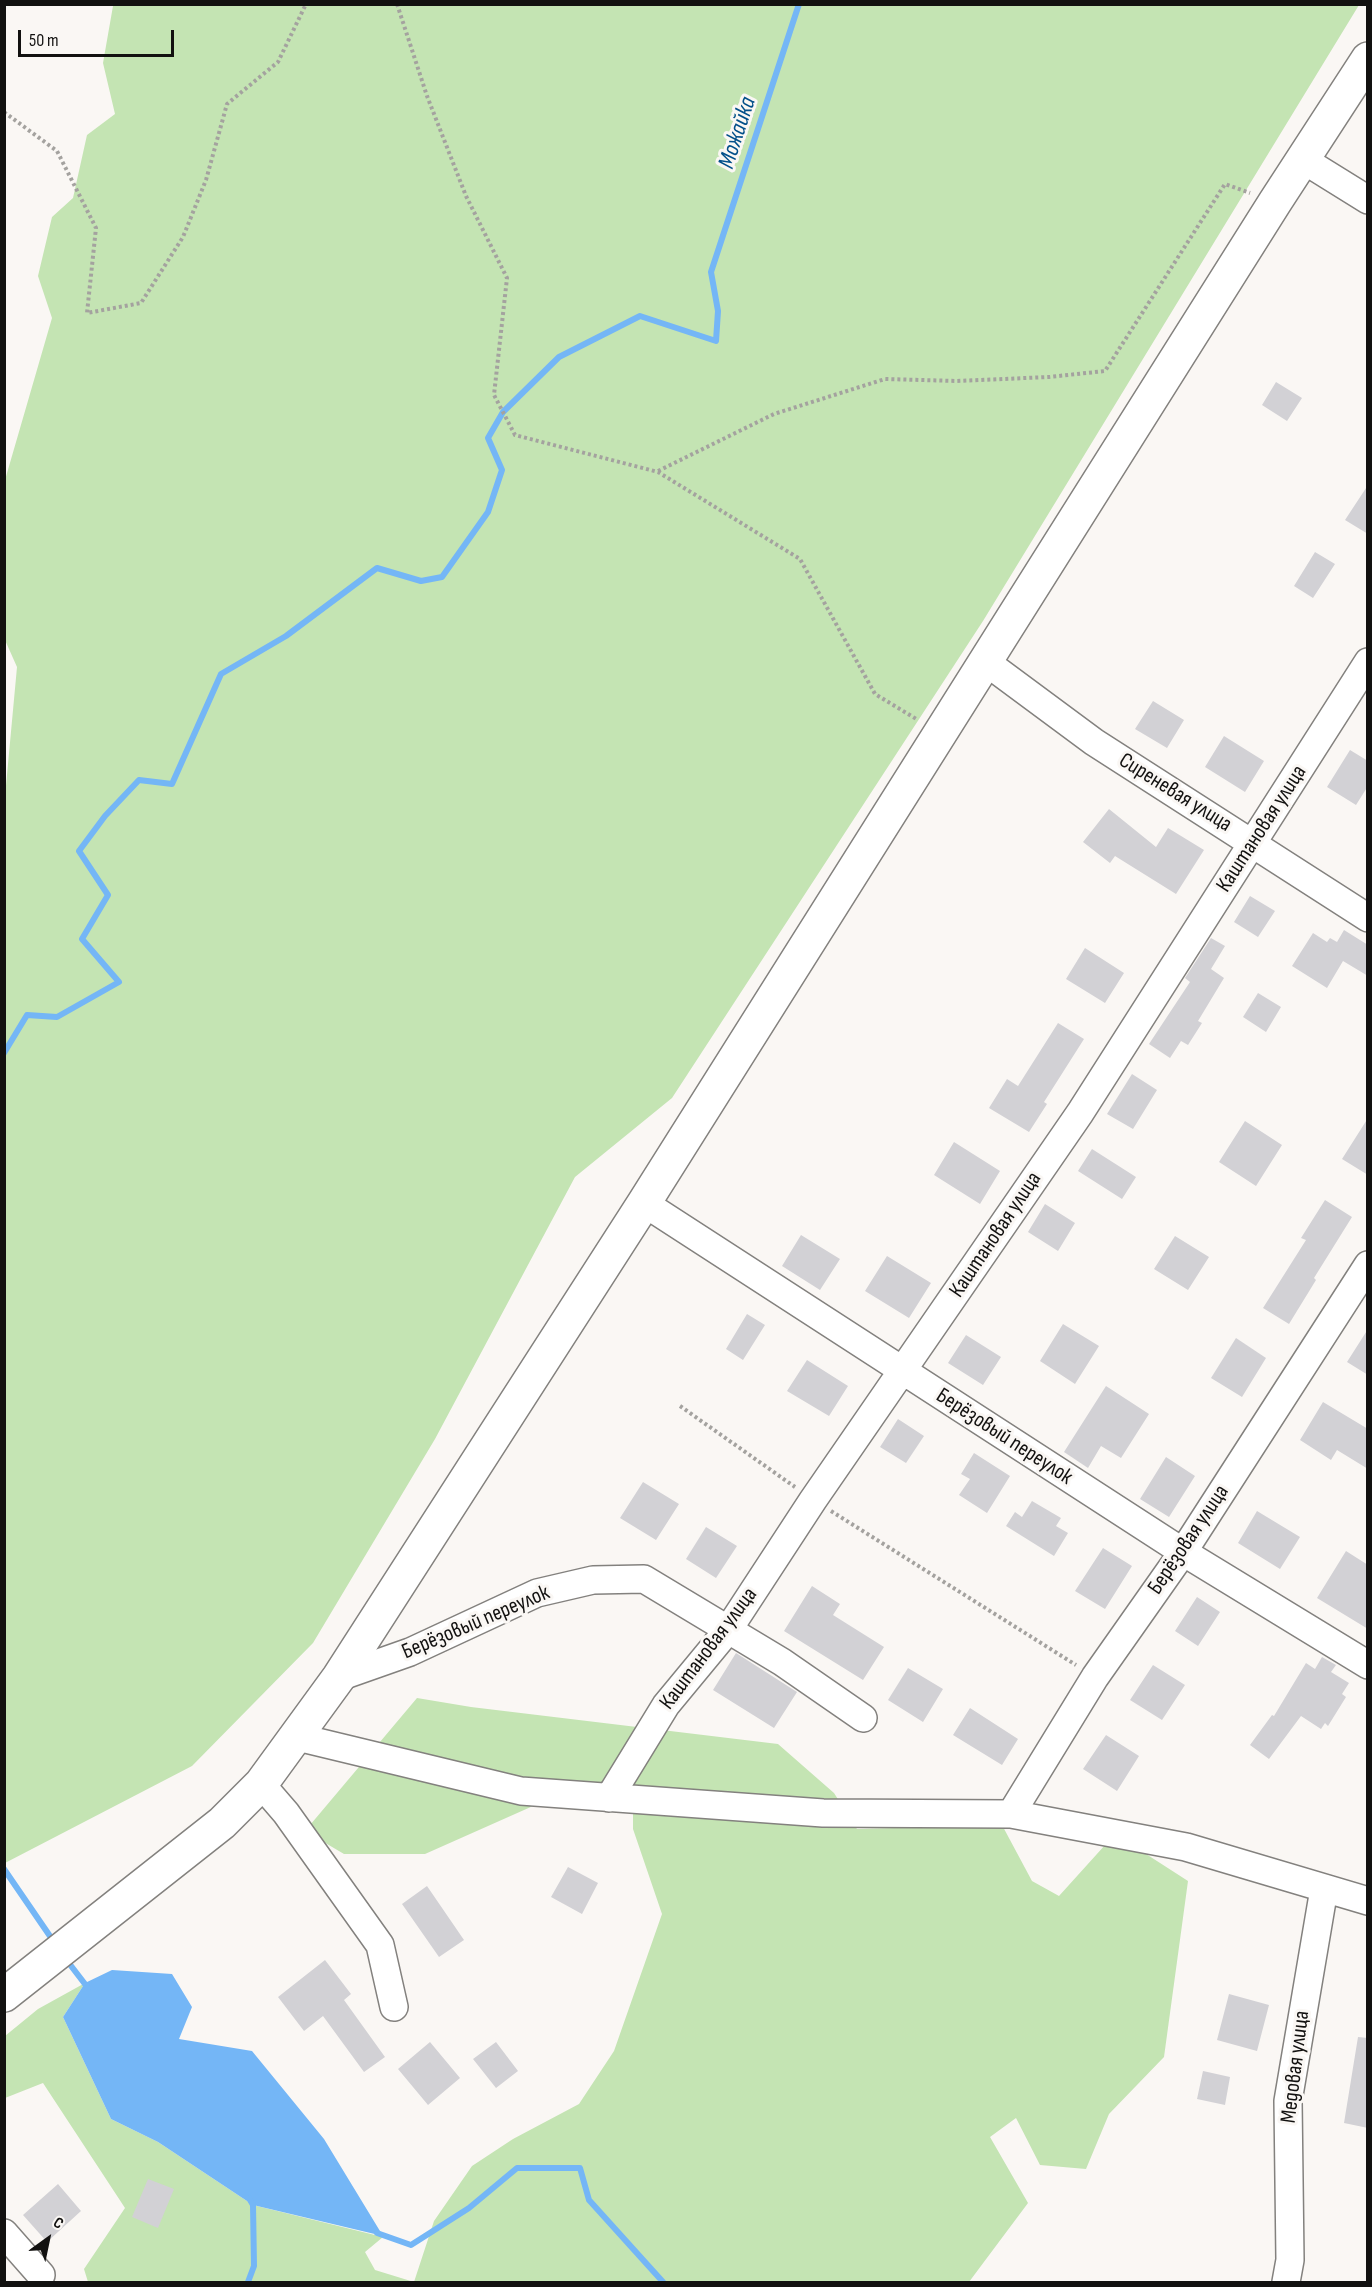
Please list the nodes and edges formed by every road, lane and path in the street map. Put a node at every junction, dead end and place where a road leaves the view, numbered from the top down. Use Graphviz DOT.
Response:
graph roads {
  1 [pos="306,4"];
  2 [pos="397,4"];
  3 [pos="1368,59"];
  4 [pos="4,112"];
  5 [pos="1302,159"];
  6 [pos="1368,200"];
  7 [pos="1275,202"];
  8 [pos="658,472"];
  9 [pos="986,662"];
  10 [pos="1368,662"];
  11 [pos="941,733"];
  12 [pos="1253,843"];
  13 [pos="1368,918"];
  14 [pos="644,1203"];
  15 [pos="1368,1265"];
  16 [pos="1358,1299"];
  17 [pos="903,1372"];
  18 [pos="680,1406"];
  19 [pos="813,1500"];
  20 [pos="1183,1552"];
  21 [pos="728,1630"];
  22 [pos="1368,1665"];
  23 [pos="339,1677"];
  24 [pos="1095,1677"];
  25 [pos="863,1718"];
  26 [pos="297,1737"];
  27 [pos="261,1784"];
  28 [pos="609,1798"];
  29 [pos="1011,1814"];
  30 [pos="1324,1889"];
  31 [pos="1368,1901"];
  32 [pos="16,1986"];
  33 [pos="394,2007"];
  34 [pos="4,2233"];
  35 [pos="41,2275"];
  36 [pos="1286,2283"];
  1 -- 4 [label="path"];
  2 -- 8 [label="path"];
  3 -- 5 [label="main road"];
  5 -- 6 [label="street"];
  5 -- 7 [label="main road"];
  7 -- 8 [label="path"];
  7 -- 9 [label="main road"];
  8 -- 11 [label="path"];
  9 -- 11 [label="main road"];
  9 -- 12 [label="street, Сиреневая улица"];
  10 -- 12 [label="street, Каштановая улица"];
  11 -- 14 [label="main road"];
  12 -- 13 [label="street, Сиреневая улица"];
  12 -- 17 [label="street, Каштановая улица"];
  14 -- 17 [label="street, Берёзовый переулок"];
  14 -- 23 [label="main road"];
  15 -- 16 [label="street, Берёзовая улица"];
  16 -- 20 [label="street, Берёзовая улица"];
  17 -- 19 [label="street, Каштановая улица"];
  17 -- 20 [label="street, Берёзовый переулок"];
  18 -- 19 [label="path"];
  19 -- 21 [label="street, Каштановая улица"];
  19 -- 24 [label="path"];
  20 -- 22 [label="street, Берёзовый переулок"];
  20 -- 24 [label="street, Берёзовая улица"];
  21 -- 23 [label="street, Берёзовый переулок"];
  21 -- 25 [label="street, Берёзовый переулок"];
  21 -- 28 [label="street, Каштановая улица"];
  23 -- 26 [label="main road"];
  24 -- 29 [label="street, Берёзовая улица"];
  26 -- 27 [label="main road"];
  26 -- 28 [label="street"];
  27 -- 32 [label="main road"];
  27 -- 33 [label="street"];
  28 -- 29 [label="street"];
  29 -- 30 [label="street"];
  30 -- 31 [label="street"];
  30 -- 36 [label="street, Медовая улица"];
  34 -- 35 [label="street"];
}
